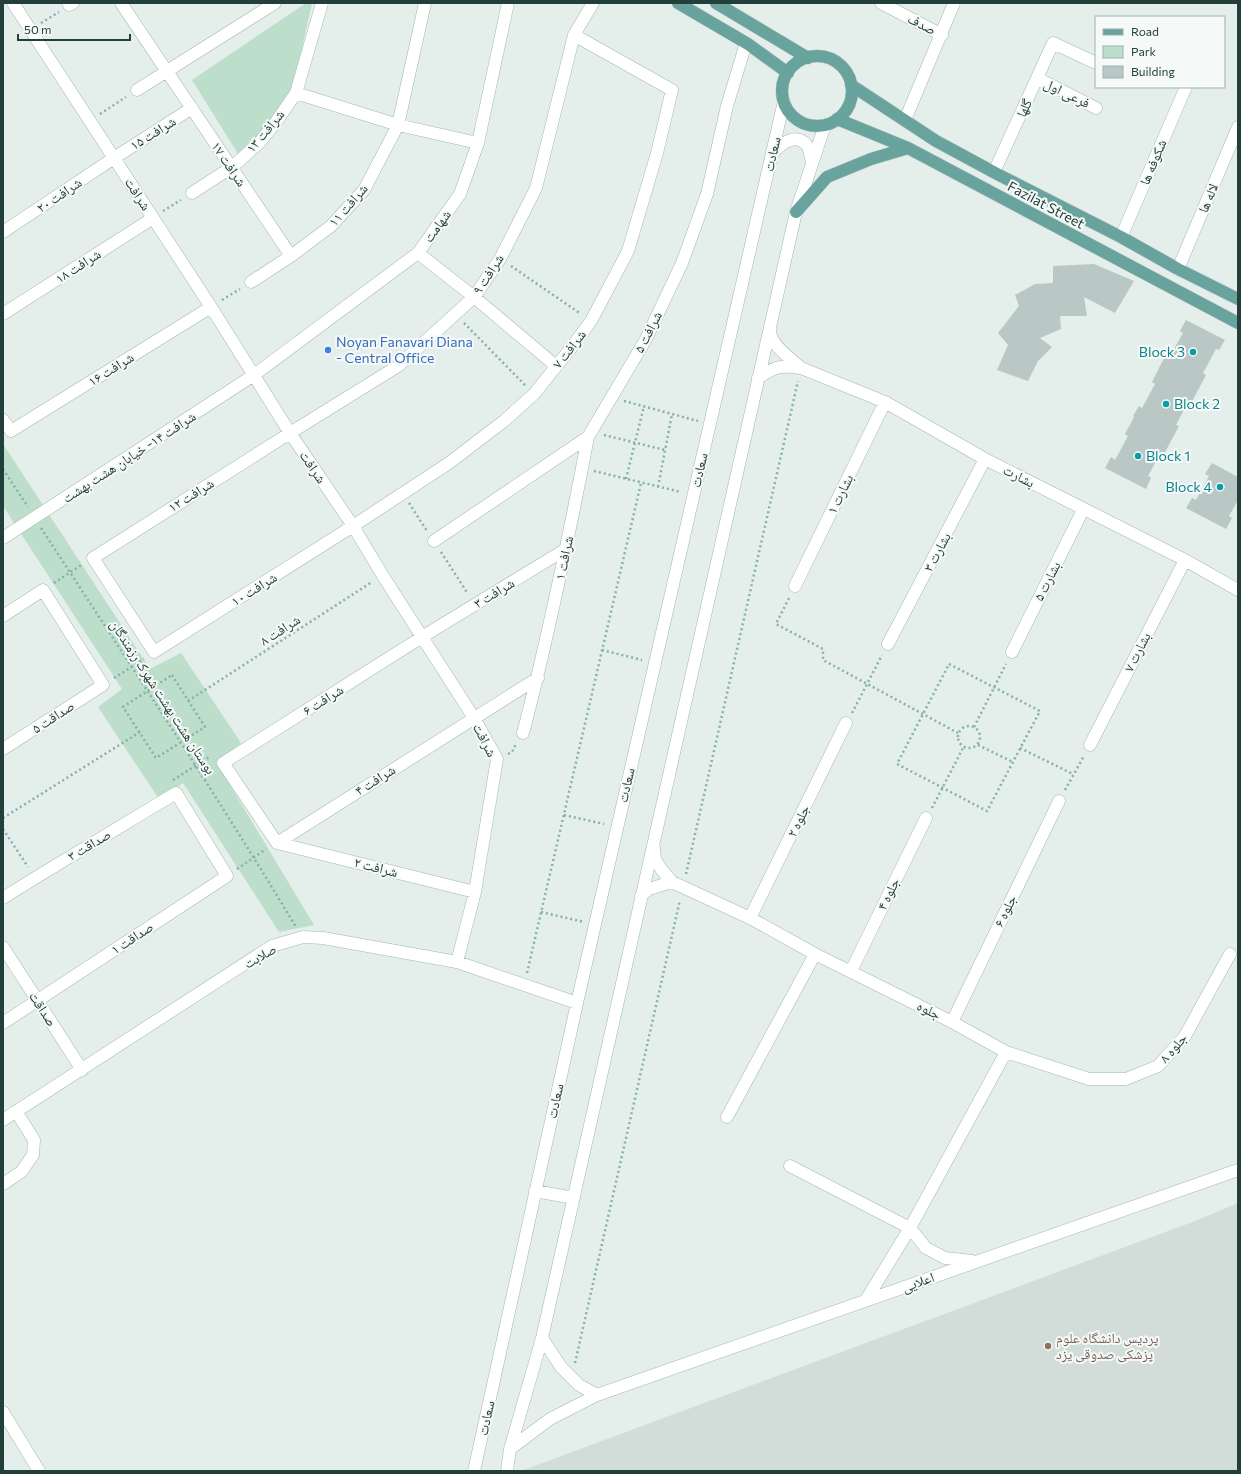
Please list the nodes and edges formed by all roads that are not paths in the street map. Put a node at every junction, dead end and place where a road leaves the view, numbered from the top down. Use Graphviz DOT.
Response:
graph roads {
  1 [pos="13,3"];
  2 [pos="121,3"];
  3 [pos="275,3"];
  4 [pos="322,3"];
  5 [pos="425,3"];
  6 [pos="508,3"];
  7 [pos="592,3"];
  8 [pos="678,3"];
  9 [pos="716,3"];
  10 [pos="881,3"];
  11 [pos="954,3"];
  12 [pos="574,35"];
  13 [pos="942,35"];
  14 [pos="746,43"];
  15 [pos="808,58"];
  16 [pos="1095,63"];
  17 [pos="167,71"];
  18 [pos="788,73"];
  19 [pos="1037,78"];
  20 [pos="851,85"];
  21 [pos="1186,88"];
  22 [pos="136,90"];
  23 [pos="296,94"];
  24 [pos="784,101"];
  25 [pos="192,108"];
  26 [pos="1096,108"];
  27 [pos="837,120"];
  28 [pos="905,120"];
  29 [pos="398,125"];
  30 [pos="825,125"];
  31 [pos="1238,127"];
  32 [pos="478,143"];
  33 [pos="908,148"];
  34 [pos="772,154"];
  35 [pos="114,158"];
  36 [pos="812,163"];
  37 [pos="232,167"];
  38 [pos="994,172"];
  39 [pos="192,193"];
  40 [pos="1053,202"];
  41 [pos="796,212"];
  42 [pos="153,218"];
  43 [pos="1044,220"];
  44 [pos="3,232"];
  45 [pos="1121,237"];
  46 [pos="418,253"];
  47 [pos="292,256"];
  48 [pos="1178,269"];
  49 [pos="251,282"];
  50 [pos="474,298"];
  51 [pos="1238,299"];
  52 [pos="211,307"];
  53 [pos="3,314"];
  54 [pos="772,320"];
  55 [pos="1238,323"];
  56 [pos="556,366"];
  57 [pos="801,368"];
  58 [pos="254,375"];
  59 [pos="758,378"];
  60 [pos="886,402"];
  61 [pos="3,420"];
  62 [pos="290,433"];
  63 [pos="588,437"];
  64 [pos="985,459"];
  65 [pos="1083,510"];
  66 [pos="353,526"];
  67 [pos="3,538"];
  68 [pos="434,541"];
  69 [pos="566,549"];
  70 [pos="1184,560"];
  71 [pos="795,586"];
  72 [pos="1237,587"];
  73 [pos="3,616"];
  74 [pos="422,637"];
  75 [pos="888,644"];
  76 [pos="154,652"];
  77 [pos="1012,652"];
  78 [pos="538,678"];
  79 [pos="474,718"];
  80 [pos="846,723"];
  81 [pos="523,733"];
  82 [pos="1090,745"];
  83 [pos="3,749"];
  84 [pos="1059,801"];
  85 [pos="926,818"];
  86 [pos="277,843"];
  87 [pos="654,843"];
  88 [pos="227,876"];
  89 [pos="672,882"];
  90 [pos="475,892"];
  91 [pos="642,896"];
  92 [pos="3,898"];
  93 [pos="750,918"];
  94 [pos="3,947"];
  95 [pos="815,954"];
  96 [pos="1230,954"];
  97 [pos="457,962"];
  98 [pos="851,971"];
  99 [pos="37,1000"];
  100 [pos="576,1003"];
  101 [pos="3,1022"];
  102 [pos="952,1022"];
  103 [pos="1006,1052"];
  104 [pos="82,1070"];
  105 [pos="16,1111"];
  106 [pos="727,1117"];
  107 [pos="3,1120"];
  108 [pos="790,1166"];
  109 [pos="1238,1170"];
  110 [pos="3,1184"];
  111 [pos="535,1191"];
  112 [pos="574,1198"];
  113 [pos="910,1228"];
  114 [pos="975,1261"];
  115 [pos="866,1300"];
  116 [pos="542,1338"];
  117 [pos="597,1395"];
  118 [pos="3,1413"];
  119 [pos="510,1449"];
  120 [pos="39,1471"];
  121 [pos="474,1471"];
  122 [pos="507,1471"];
  1 -- 35 [label="street, شرافت"];
  2 -- 17 [label="street, شرافت ۱۷"];
  3 -- 17 [label="street"];
  4 -- 23 [label="street, شرافت ۱۳"];
  5 -- 29 [label="street, شرافت ۱۱"];
  6 -- 32 [label="street, شهامت"];
  7 -- 12 [label="street, شرافت ۹"];
  8 -- 14 [label="main road"];
  9 -- 15 [label="main road"];
  10 -- 13 [label="street, صدف"];
  11 -- 13 [label="street"];
  12 -- 50 [label="street, شرافت ۹"];
  12 -- 56 [label="street, شرافت ۷"];
  13 -- 28 [label="street"];
  14 -- 18 [label="main road"];
  14 -- 63 [label="street, شرافت ۵"];
  15 -- 18 [label="main road"];
  15 -- 20 [label="main road"];
  16 -- 19 [label="street, گلها"];
  17 -- 22 [label="street"];
  17 -- 25 [label="street, شرافت ۱۷"];
  18 -- 24 [label="main road"];
  19 -- 26 [label="street, فرعی اول"];
  19 -- 38 [label="street, گلها"];
  20 -- 27 [label="main road"];
  20 -- 28 [label="main road, Fazilat Street"];
  21 -- 45 [label="street, شکوفه ها"];
  23 -- 29 [label="street"];
  23 -- 37 [label="street, شرافت ۱۳"];
  24 -- 30 [label="main road"];
  24 -- 34 [label="street, سعادت"];
  25 -- 35 [label="street, شرافت ۱۵"];
  25 -- 37 [label="street, شرافت ۱۷"];
  27 -- 30 [label="main road"];
  27 -- 33 [label="main road, Fazilat Street"];
  28 -- 38 [label="main road, Fazilat Street"];
  29 -- 32 [label="street"];
  29 -- 47 [label="street, شرافت ۱۱"];
  30 -- 36 [label="street"];
  31 -- 48 [label="street, لاله ها"];
  32 -- 46 [label="street, شهامت"];
  33 -- 41 [label="main road"];
  33 -- 43 [label="main road, Fazilat Street"];
  34 -- 36 [label="street"];
  34 -- 100 [label="street, سعادت"];
  35 -- 42 [label="street, شرافت"];
  35 -- 44 [label="street, شرافت ۲۰"];
  36 -- 41 [label="street"];
  37 -- 39 [label="street, شرافت ۱۳"];
  37 -- 47 [label="street, شرافت ۱۷"];
  38 -- 40 [label="main road, Fazilat Street"];
  40 -- 43 [label="main road"];
  40 -- 45 [label="main road, Fazilat Street"];
  41 -- 54 [label="street"];
  42 -- 52 [label="street, شرافت"];
  42 -- 53 [label="street, شرافت ۱۸"];
  43 -- 55 [label="main road, Fazilat Street"];
  45 -- 48 [label="main road, Fazilat Street"];
  46 -- 50 [label="street"];
  46 -- 58 [label="street, شهامت"];
  47 -- 49 [label="street, شرافت ۱۱"];
  48 -- 51 [label="main road, Fazilat Street"];
  50 -- 56 [label="street"];
  50 -- 62 [label="street, شرافت ۹"];
  52 -- 58 [label="street, شرافت"];
  52 -- 61 [label="street, شرافت ۱۶"];
  54 -- 57 [label="street"];
  54 -- 59 [label="street"];
  56 -- 66 [label="street, شرافت ۷"];
  57 -- 59 [label="street"];
  57 -- 60 [label="street, بشارت"];
  58 -- 62 [label="street, شرافت"];
  58 -- 67 [label="street, شرافت ۱۴- خیابان هشت بهشت"];
  59 -- 87 [label="street"];
  60 -- 64 [label="street, بشارت"];
  60 -- 71 [label="street, بشارت ۱"];
  62 -- 66 [label="street, شرافت"];
  62 -- 76 [label="street, شرافت ۱۲"];
  63 -- 68 [label="street, شرافت ۵"];
  63 -- 69 [label="street, شرافت ۱"];
  64 -- 65 [label="street, بشارت"];
  64 -- 75 [label="street, بشارت ۳"];
  65 -- 70 [label="street, بشارت"];
  65 -- 77 [label="street, بشارت ۵"];
  66 -- 74 [label="street, شرافت"];
  66 -- 76 [label="street, شرافت ۱۰"];
  69 -- 74 [label="street, شرافت ۳"];
  69 -- 78 [label="street, شرافت ۱"];
  70 -- 72 [label="street, بشارت"];
  70 -- 82 [label="street, بشارت ۷"];
  73 -- 83 [label="street, صداقت ۵"];
  74 -- 79 [label="street, شرافت"];
  74 -- 86 [label="street, شرافت ۶"];
  78 -- 79 [label="street"];
  78 -- 81 [label="street, شرافت ۱"];
  79 -- 86 [label="street, شرافت ۴"];
  79 -- 90 [label="street, شرافت"];
  80 -- 93 [label="street, جلوه ۲"];
  84 -- 102 [label="street, جلوه ۶"];
  85 -- 98 [label="street, جلوه ۴"];
  86 -- 90 [label="street, شرافت ۲"];
  87 -- 89 [label="street"];
  87 -- 91 [label="street"];
  88 -- 92 [label="street, صداقت ۳"];
  88 -- 99 [label="street, صداقت ۱"];
  89 -- 91 [label="street"];
  89 -- 93 [label="street, جلوه"];
  90 -- 97 [label="street, شرافت"];
  91 -- 112 [label="street"];
  93 -- 95 [label="street, جلوه"];
  94 -- 99 [label="street, صداقت"];
  95 -- 98 [label="street, جلوه"];
  95 -- 106 [label="street"];
  96 -- 103 [label="street, جلوه ۸"];
  97 -- 100 [label="street, صلابت"];
  97 -- 104 [label="street, صلابت"];
  98 -- 102 [label="street, جلوه"];
  99 -- 101 [label="street, صداقت ۱"];
  99 -- 104 [label="street, صداقت"];
  100 -- 111 [label="street, سعادت"];
  102 -- 103 [label="street, جلوه"];
  103 -- 113 [label="street"];
  104 -- 105 [label="street, صلابت"];
  105 -- 107 [label="street, صلابت"];
  105 -- 110 [label="street"];
  108 -- 113 [label="street"];
  109 -- 114 [label="street, اعلایی"];
  111 -- 112 [label="street"];
  111 -- 121 [label="street, سعادت"];
  112 -- 116 [label="street"];
  113 -- 114 [label="street"];
  113 -- 115 [label="street"];
  114 -- 115 [label="street, اعلایی"];
  115 -- 117 [label="street, اعلایی"];
  116 -- 117 [label="street"];
  116 -- 119 [label="street"];
  117 -- 119 [label="street, اعلایی"];
  118 -- 120 [label="street"];
  119 -- 122 [label="street"];
}
